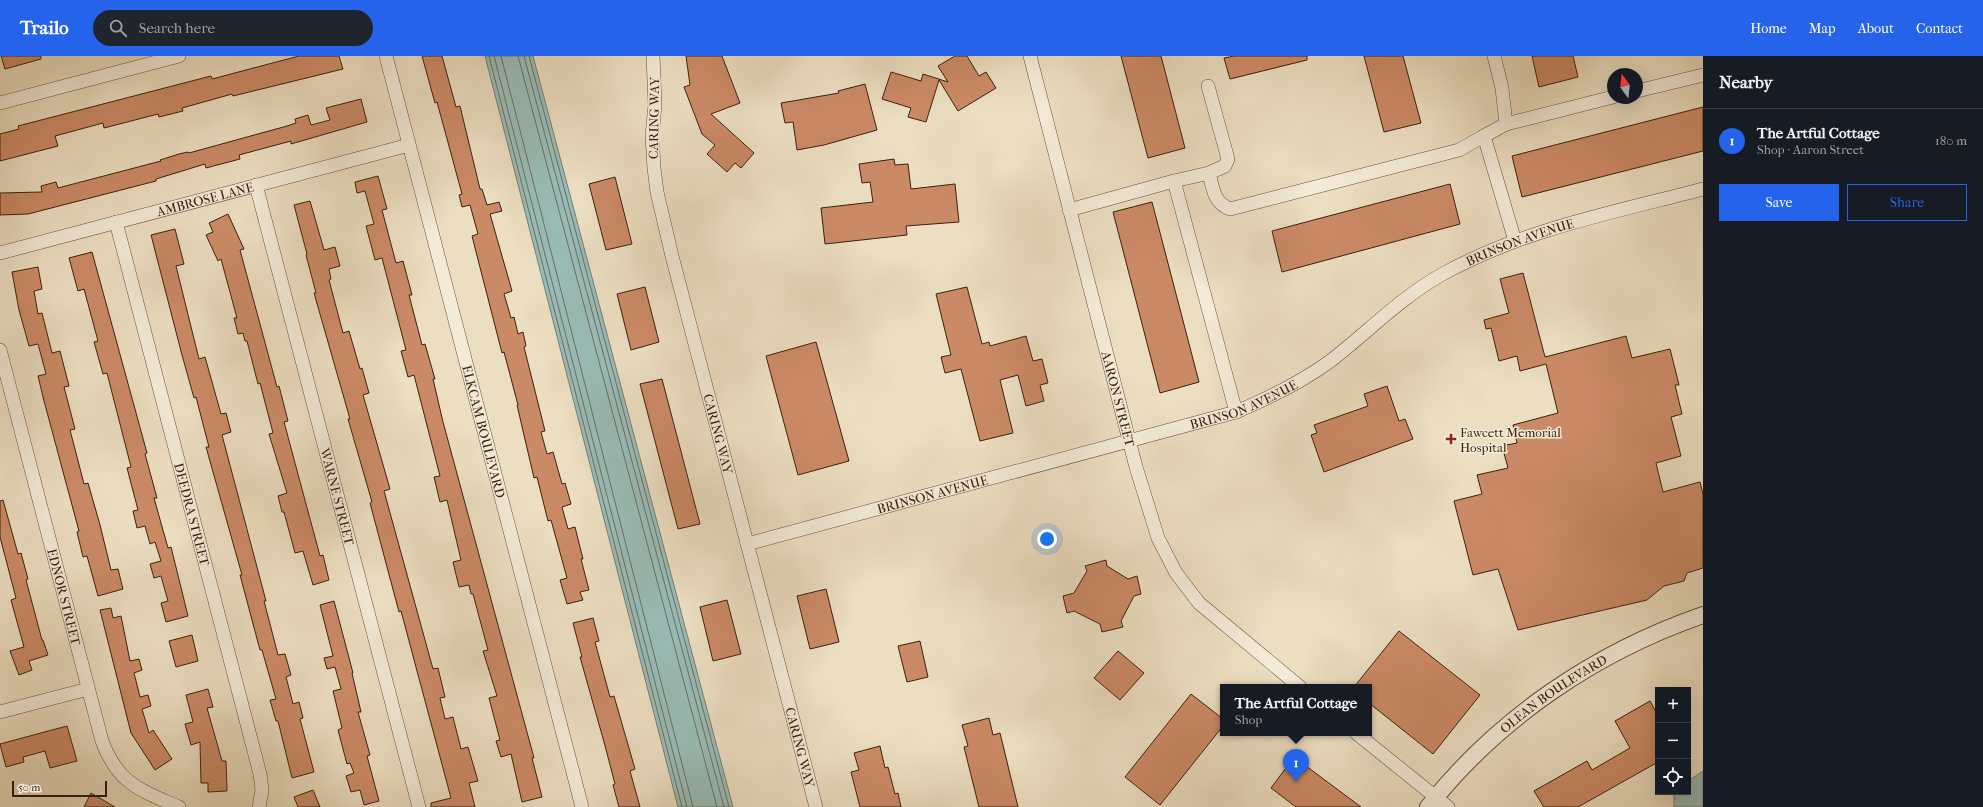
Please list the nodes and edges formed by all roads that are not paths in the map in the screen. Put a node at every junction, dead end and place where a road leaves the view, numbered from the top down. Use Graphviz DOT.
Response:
graph roads {
  1 [pos="179,56"];
  2 [pos="386,56"];
  3 [pos="654,56"];
  4 [pos="1030,56"];
  5 [pos="1494,56"];
  6 [pos="1703,74"];
  7 [pos="1208,86"];
  8 [pos="1643,89"];
  9 [pos="1607,99"];
  10 [pos="0,103"];
  11 [pos="1506,124"];
  12 [pos="1484,136"];
  13 [pos="410,145"];
  14 [pos="1209,173"];
  15 [pos="1174,182"];
  16 [pos="256,185"];
  17 [pos="1703,190"];
  18 [pos="1069,210"];
  19 [pos="116,222"];
  20 [pos="1515,241"];
  21 [pos="0,253"];
  22 [pos="0,350"];
  23 [pos="1236,412"];
  24 [pos="1130,442"];
  25 [pos="747,544"];
  26 [pos="1703,615"];
  27 [pos="1296,684"];
  28 [pos="88,689"];
  29 [pos="0,712"];
  30 [pos="1359,736"];
  31 [pos="1432,802"];
  32 [pos="179,807"];
  33 [pos="258,807"];
  34 [pos="419,807"];
  35 [pos="582,807"];
  36 [pos="816,807"];
  37 [pos="1448,807"];
  1 -- 10 [label="street"];
  2 -- 13 [label="street, ELKCAM BOULEVARD"];
  3 -- 25 [label="street, CARING WAY"];
  4 -- 18 [label="street, AARON STREET"];
  5 -- 11 [label="street"];
  6 -- 8 [label="street"];
  7 -- 14 [label="street"];
  9 -- 11 [label="street"];
  11 -- 12 [label="street"];
  12 -- 14 [label="street"];
  12 -- 20 [label="street"];
  13 -- 16 [label="street, AMBROSE LANE"];
  13 -- 35 [label="street, ELKCAM BOULEVARD"];
  14 -- 15 [label="street"];
  15 -- 18 [label="street"];
  15 -- 23 [label="street"];
  16 -- 19 [label="street, AMBROSE LANE"];
  16 -- 34 [label="street, WARNE STREET"];
  17 -- 20 [label="street, BRINSON AVENUE"];
  18 -- 24 [label="street, AARON STREET"];
  19 -- 21 [label="street, AMBROSE LANE"];
  19 -- 33 [label="street, DEEDRA STREET"];
  20 -- 23 [label="street, BRINSON AVENUE"];
  22 -- 28 [label="street, EDNOR STREET"];
  23 -- 24 [label="street, BRINSON AVENUE"];
  24 -- 25 [label="street, BRINSON AVENUE"];
  24 -- 27 [label="street, AARON STREET"];
  25 -- 36 [label="street, CARING WAY"];
  26 -- 31 [label="street, OLEAN BOULEVARD"];
  28 -- 29 [label="street"];
  28 -- 32 [label="street, EDNOR STREET"];
  30 -- 31 [label="street"];
  31 -- 37 [label="street"];
}
